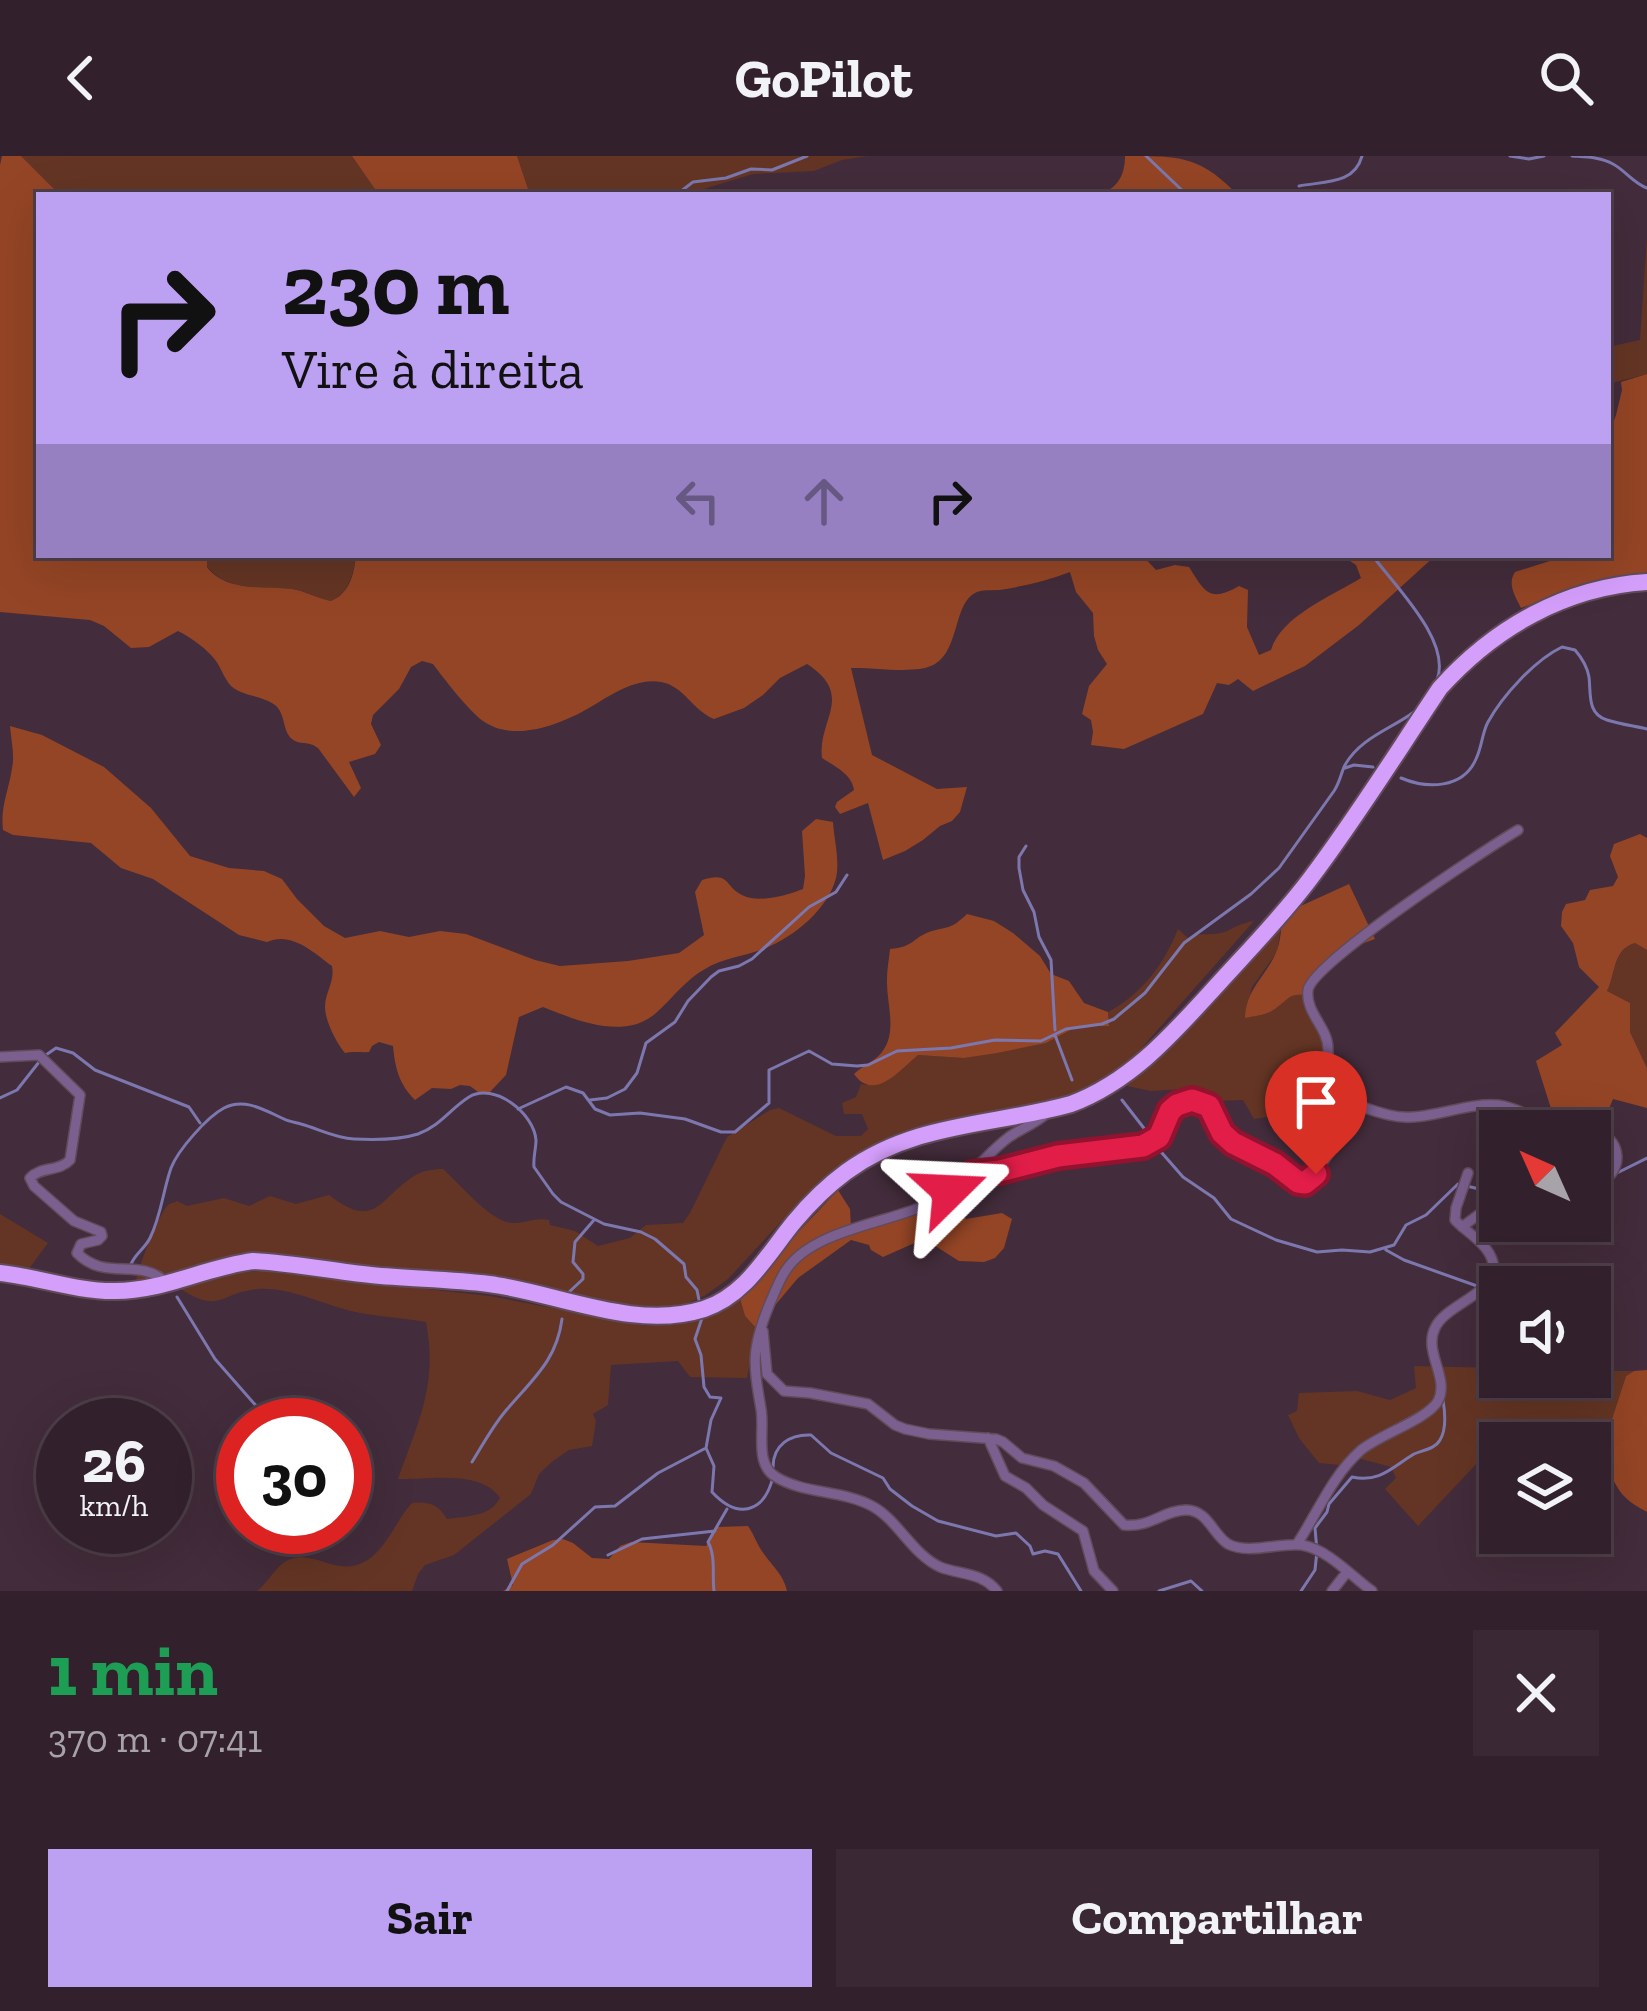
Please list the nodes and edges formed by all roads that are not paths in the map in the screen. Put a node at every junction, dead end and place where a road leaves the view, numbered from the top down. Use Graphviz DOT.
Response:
graph roads {
  1 [pos="1647,582"];
  2 [pos="1518,830"];
  3 [pos="0,1058"];
  4 [pos="1052,1109"];
  5 [pos="1510,1110"];
  6 [pos="1611,1142"];
  7 [pos="1329,1154"];
  8 [pos="1468,1173"];
  9 [pos="972,1174"];
  10 [pos="1611,1174"];
  11 [pos="1479,1215"];
  12 [pos="1462,1227"];
  13 [pos="0,1273"];
  14 [pos="165,1282"];
  15 [pos="763,1320"];
  16 [pos="988,1438"];
  17 [pos="1297,1544"];
  18 [pos="1347,1572"];
  19 [pos="997,1591"];
  20 [pos="1113,1591"];
  21 [pos="1332,1591"];
  22 [pos="1372,1591"];
  1 -- 4 [label="highway"];
  2 -- 5 [label="street"];
  3 -- 14 [label="street"];
  4 -- 9 [label="street"];
  4 -- 14 [label="highway"];
  6 -- 10 [label="street"];
  7 -- 9 [label="street"];
  8 -- 12 [label="street"];
  9 -- 15 [label="street"];
  11 -- 12 [label="street"];
  12 -- 17 [label="street"];
  13 -- 14 [label="highway"];
  15 -- 16 [label="street"];
  15 -- 19 [label="street"];
  16 -- 17 [label="street"];
  16 -- 20 [label="street"];
  17 -- 18 [label="street"];
  18 -- 21 [label="street"];
  18 -- 22 [label="street"];
}
